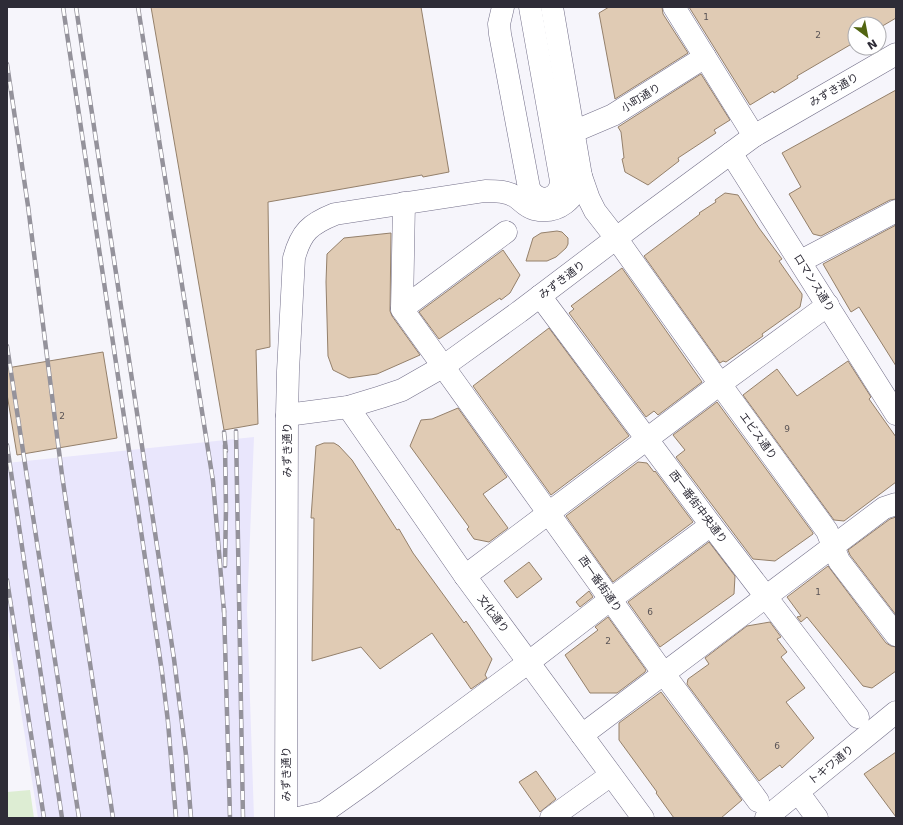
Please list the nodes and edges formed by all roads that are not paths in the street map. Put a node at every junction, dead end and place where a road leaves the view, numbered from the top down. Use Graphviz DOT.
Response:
graph roads {
  1 [pos="503,7"];
  2 [pos="530,7"];
  3 [pos="552,7"];
  4 [pos="674,7"];
  5 [pos="896,54"];
  6 [pos="706,57"];
  7 [pos="573,132"];
  8 [pos="754,136"];
  9 [pos="731,153"];
  10 [pos="581,176"];
  11 [pos="404,203"];
  12 [pos="896,211"];
  13 [pos="506,232"];
  14 [pos="616,238"];
  15 [pos="801,261"];
  16 [pos="540,296"];
  17 [pos="828,305"];
  18 [pos="402,309"];
  19 [pos="444,366"];
  20 [pos="720,384"];
  21 [pos="348,407"];
  22 [pos="896,414"];
  23 [pos="287,415"];
  24 [pos="647,438"];
  25 [pos="896,504"];
  26 [pos="550,513"];
  27 [pos="711,525"];
  28 [pos="833,546"];
  29 [pos="465,576"];
  30 [pos="765,596"];
  31 [pos="611,599"];
  32 [pos="896,635"];
  33 [pos="529,662"];
  34 [pos="664,674"];
  35 [pos="858,717"];
  36 [pos="893,721"];
  37 [pos="582,735"];
  38 [pos="611,775"];
  39 [pos="798,792"];
  40 [pos="762,810"];
  41 [pos="286,818"];
  42 [pos="299,818"];
  43 [pos="551,818"];
  44 [pos="642,818"];
  45 [pos="817,818"];
  1 -- 2 [label="street"];
  3 -- 7 [label="street"];
  4 -- 6 [label="street"];
  5 -- 8 [label="street, みずき通り"];
  6 -- 7 [label="street, 小町通り"];
  6 -- 8 [label="street"];
  7 -- 10 [label="street"];
  8 -- 9 [label="street, みずき通り"];
  9 -- 14 [label="street, みずき通り"];
  9 -- 15 [label="street, ロマンス通り"];
  10 -- 11 [label="street"];
  10 -- 14 [label="street"];
  11 -- 18 [label="street"];
  11 -- 23 [label="street"];
  12 -- 15 [label="street"];
  13 -- 18 [label="street"];
  14 -- 16 [label="street, みずき通り"];
  14 -- 20 [label="street, エビス通り"];
  15 -- 17 [label="street, ロマンス通り"];
  16 -- 19 [label="street, みずき通り"];
  16 -- 24 [label="street, 西一番街中央通り"];
  17 -- 20 [label="street"];
  17 -- 22 [label="street, ロマンス通り"];
  18 -- 19 [label="street, 西一番街通り"];
  19 -- 21 [label="street, みずき通り"];
  19 -- 26 [label="street, 西一番街通り"];
  20 -- 24 [label="street"];
  20 -- 28 [label="street, エビス通り"];
  21 -- 23 [label="street, みずき通り"];
  21 -- 29 [label="street, 文化通り"];
  23 -- 41 [label="street, みずき通り"];
  24 -- 26 [label="street"];
  24 -- 27 [label="street, 西一番街中央通り"];
  25 -- 28 [label="street"];
  26 -- 29 [label="street"];
  26 -- 31 [label="street, 西一番街通り"];
  27 -- 30 [label="street, 西一番街中央通り"];
  27 -- 31 [label="street"];
  28 -- 30 [label="street"];
  28 -- 32 [label="street, エビス通り"];
  29 -- 33 [label="street, 文化通り"];
  30 -- 34 [label="street"];
  30 -- 35 [label="street, 西一番街中央通り"];
  31 -- 33 [label="street"];
  31 -- 34 [label="street, 西一番街通り"];
  33 -- 37 [label="street, 文化通り"];
  33 -- 42 [label="street"];
  34 -- 37 [label="street"];
  34 -- 40 [label="street, 西一番街通り"];
  36 -- 39 [label="street, トキワ通り"];
  37 -- 38 [label="street, 文化通り"];
  38 -- 43 [label="street"];
  38 -- 44 [label="street, 文化通り"];
  39 -- 40 [label="street, トキワ通り"];
  39 -- 45 [label="street"];
}
